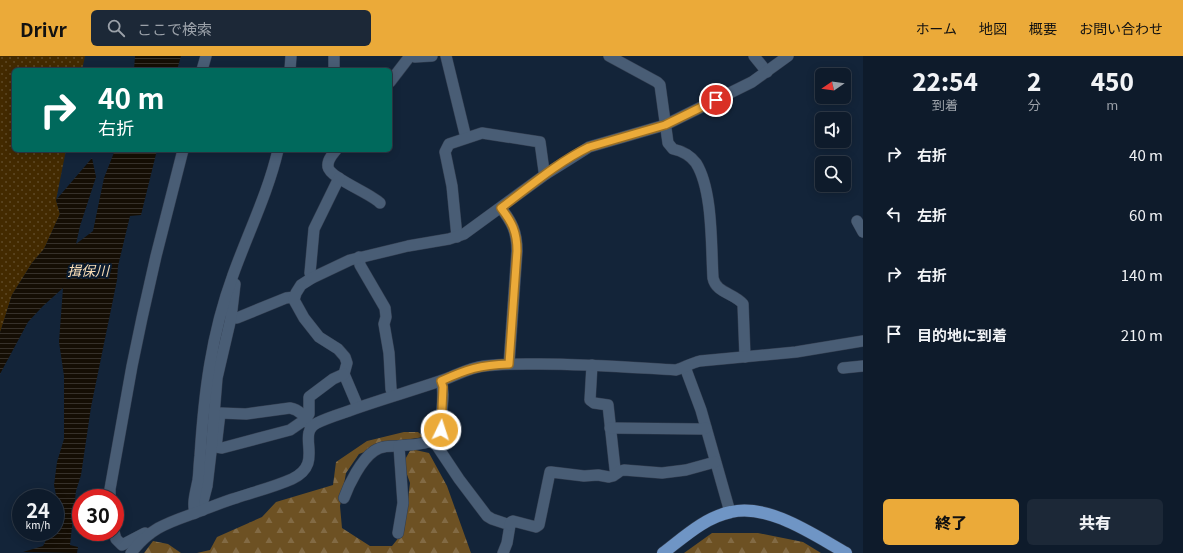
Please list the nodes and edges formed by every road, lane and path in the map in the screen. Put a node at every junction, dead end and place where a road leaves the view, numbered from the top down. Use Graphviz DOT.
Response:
graph roads {
  1 [pos="206,56"];
  2 [pos="291,56"];
  3 [pos="334,56"];
  4 [pos="412,56"];
  5 [pos="432,56"];
  6 [pos="446,56"];
  7 [pos="609,56"];
  8 [pos="754,56"];
  9 [pos="788,56"];
  10 [pos="203,68"];
  11 [pos="290,68"];
  12 [pos="334,68"];
  13 [pos="767,72"];
  14 [pos="392,80"];
  15 [pos="665,125"];
  16 [pos="466,138"];
  17 [pos="182,152"];
  18 [pos="277,152"];
  19 [pos="332,152"];
  20 [pos="546,174"];
  21 [pos="339,178"];
  22 [pos="380,203"];
  23 [pos="501,208"];
  24 [pos="857,221"];
  25 [pos="863,232"];
  26 [pos="457,237"];
  27 [pos="359,257"];
  28 [pos="233,275"];
  29 [pos="312,278"];
  30 [pos="294,297"];
  31 [pos="231,318"];
  32 [pos="863,341"];
  33 [pos="744,357"];
  34 [pos="509,364"];
  35 [pos="592,365"];
  36 [pos="863,366"];
  37 [pos="684,367"];
  38 [pos="843,368"];
  39 [pos="344,374"];
  40 [pos="441,381"];
  41 [pos="393,395"];
  42 [pos="358,407"];
  43 [pos="308,423"];
  44 [pos="610,428"];
  45 [pos="706,428"];
  46 [pos="433,440"];
  47 [pos="399,446"];
  48 [pos="715,462"];
  49 [pos="617,473"];
  50 [pos="110,489"];
  51 [pos="344,498"];
  52 [pos="199,511"];
  53 [pos="730,512"];
  54 [pos="510,525"];
  55 [pos="150,533"];
  56 [pos="398,533"];
  57 [pos="118,541"];
  58 [pos="131,553"];
  59 [pos="503,553"];
  60 [pos="663,553"];
  61 [pos="846,553"];
  1 -- 10 [label="street"];
  2 -- 11 [label="street"];
  3 -- 12 [label="street"];
  4 -- 5 [label="street"];
  4 -- 14 [label="street"];
  6 -- 16 [label="street"];
  7 -- 15 [label="street"];
  8 -- 13 [label="street"];
  9 -- 13 [label="street"];
  13 -- 15 [label="street"];
  15 -- 20 [label="street"];
  15 -- 33 [label="street"];
  16 -- 20 [label="street"];
  16 -- 26 [label="street"];
  17 -- 50 [label="street"];
  18 -- 28 [label="street"];
  19 -- 21 [label="street"];
  20 -- 23 [label="street"];
  21 -- 22 [label="street"];
  21 -- 29 [label="street"];
  23 -- 26 [label="street"];
  23 -- 34 [label="street"];
  24 -- 25 [label="street"];
  26 -- 27 [label="street"];
  27 -- 29 [label="street"];
  27 -- 41 [label="street"];
  28 -- 31 [label="street"];
  28 -- 52 [label="street"];
  29 -- 30 [label="street"];
  30 -- 31 [label="street"];
  30 -- 39 [label="street"];
  31 -- 52 [label="street"];
  32 -- 33 [label="street"];
  33 -- 37 [label="street"];
  34 -- 35 [label="street"];
  34 -- 40 [label="street"];
  35 -- 37 [label="street"];
  35 -- 44 [label="street"];
  36 -- 38 [label="street"];
  37 -- 45 [label="street"];
  39 -- 42 [label="street"];
  39 -- 43 [label="street"];
  40 -- 41 [label="street"];
  40 -- 46 [label="street"];
  41 -- 42 [label="street"];
  42 -- 43 [label="street"];
  43 -- 43 [label="street"];
  43 -- 52 [label="street"];
  44 -- 45 [label="street"];
  44 -- 49 [label="street"];
  45 -- 48 [label="street"];
  46 -- 47 [label="street"];
  46 -- 54 [label="street"];
  47 -- 51 [label="street"];
  47 -- 56 [label="street"];
  48 -- 49 [label="street"];
  48 -- 53 [label="street"];
  49 -- 54 [label="street"];
  52 -- 55 [label="street"];
  53 -- 60 [label="main road"];
  53 -- 61 [label="main road"];
  54 -- 59 [label="street"];
  55 -- 57 [label="street"];
  55 -- 58 [label="street"];
}
